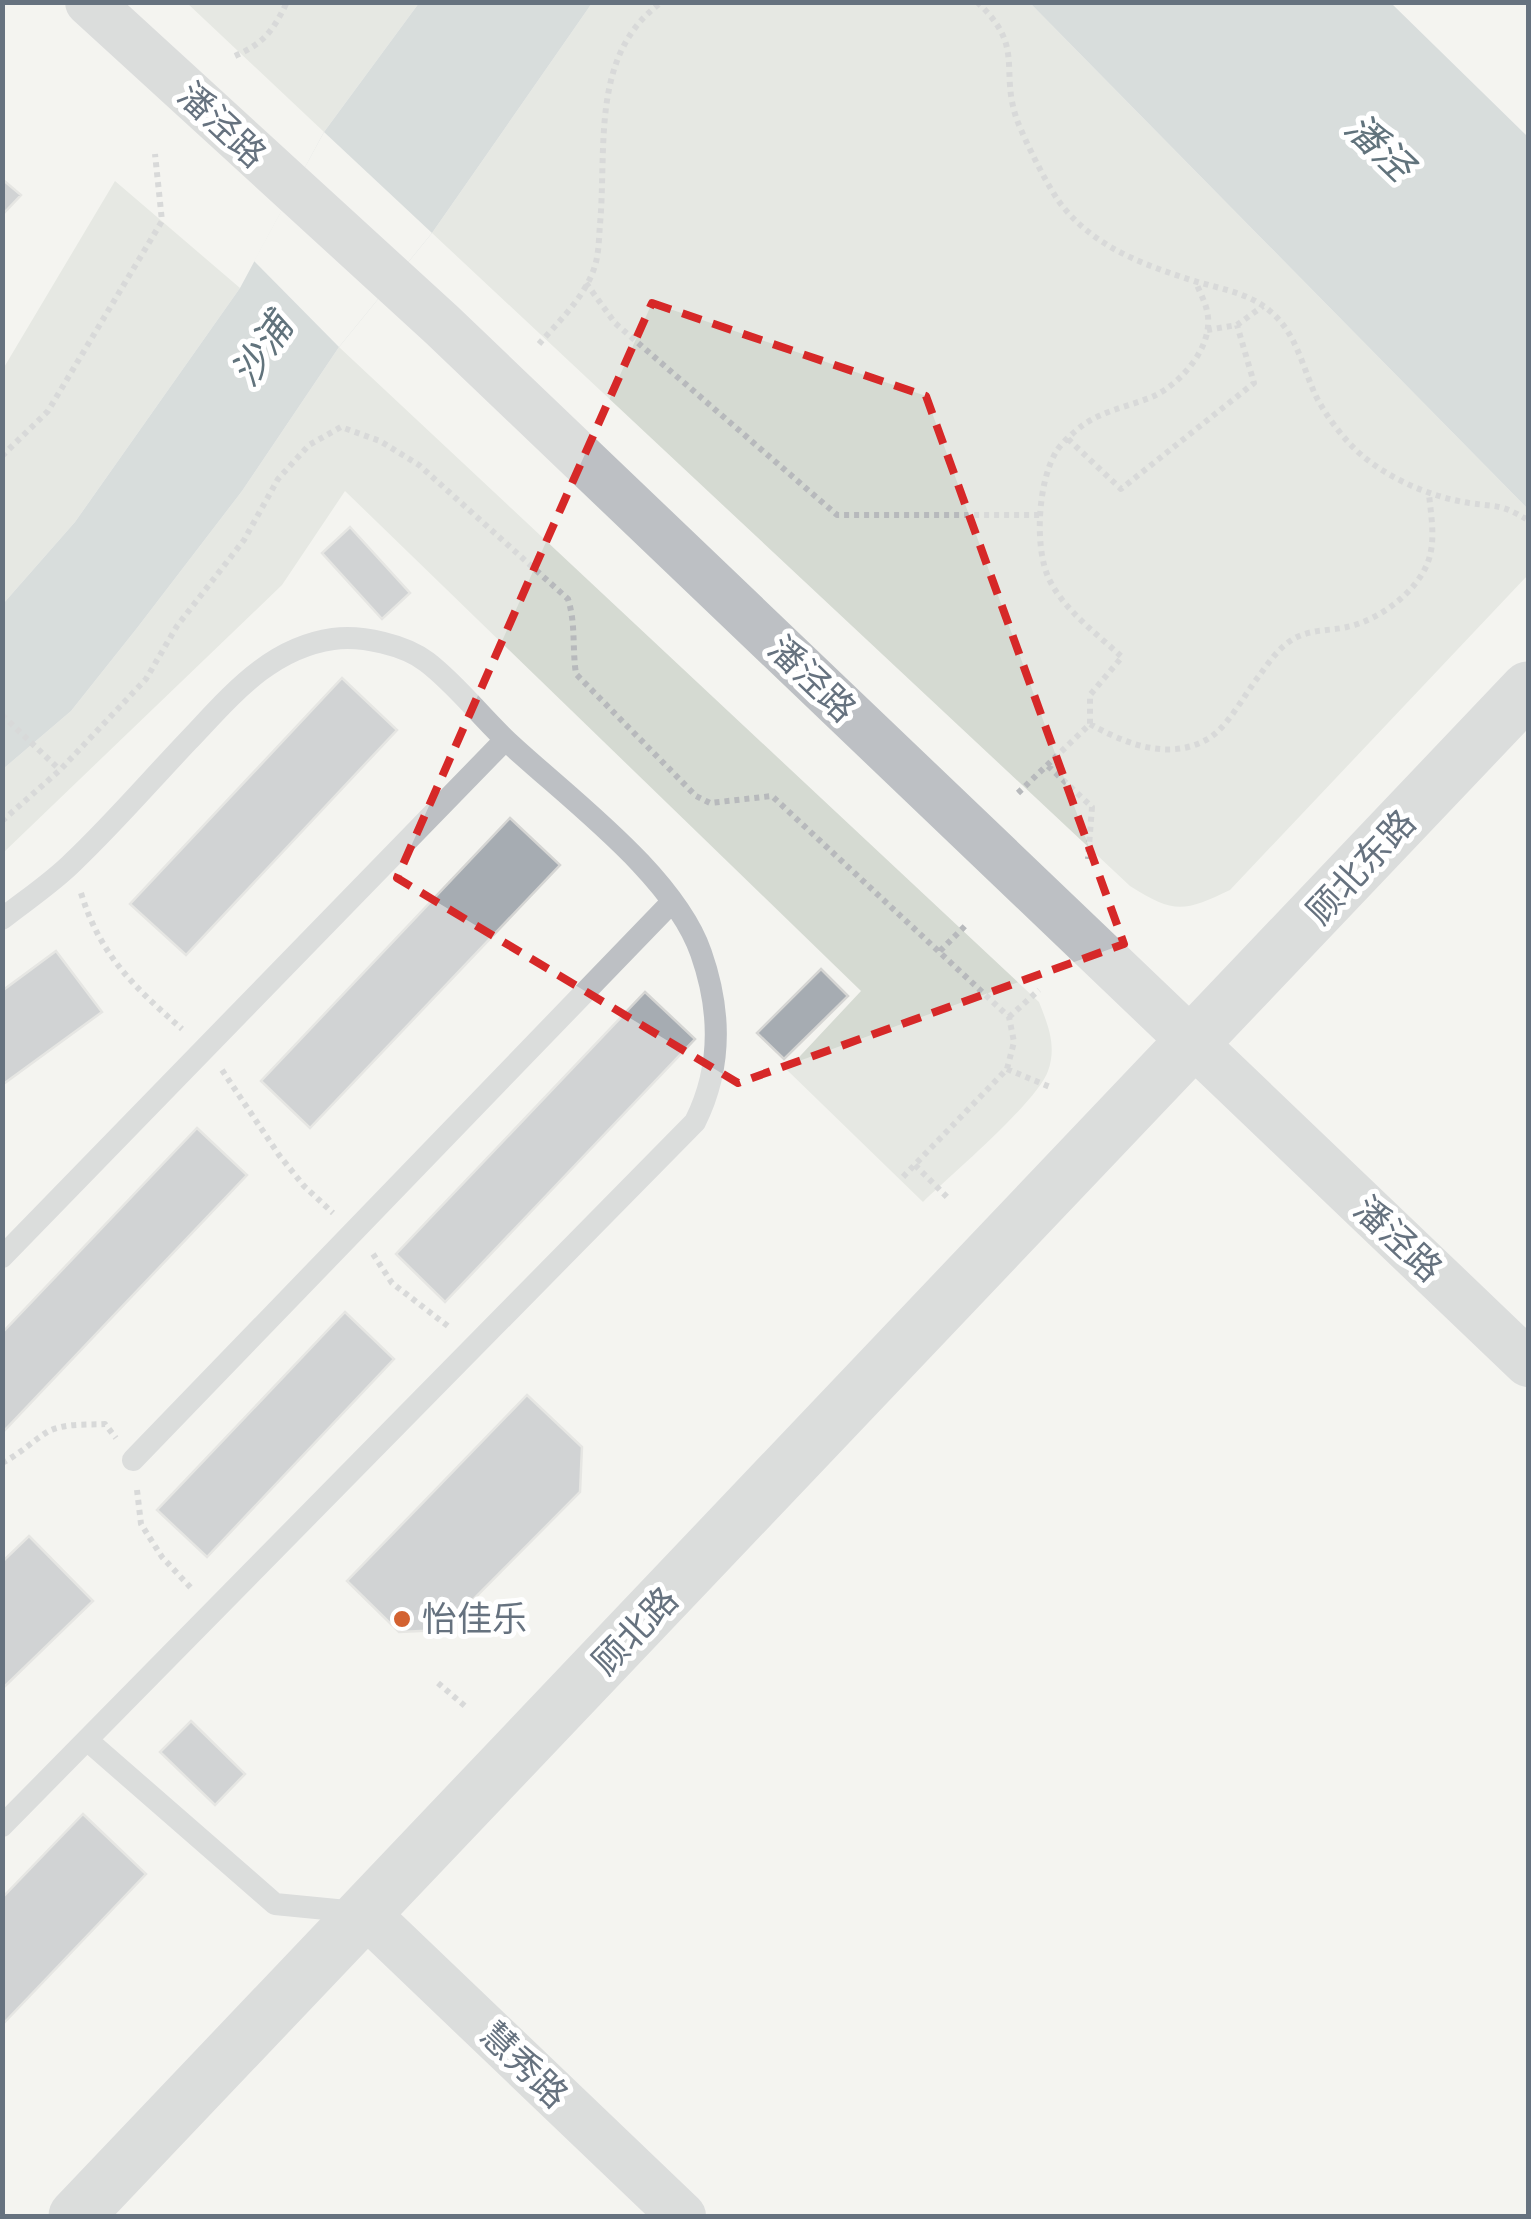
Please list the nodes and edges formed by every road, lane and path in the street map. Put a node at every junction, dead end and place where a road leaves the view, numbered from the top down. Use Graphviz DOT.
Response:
graph roads {
  1 [pos="89,2"];
  2 [pos="287,2"];
  3 [pos="662,2"];
  4 [pos="977,2"];
  5 [pos="235,56"];
  6 [pos="155,154"];
  7 [pos="1195,281"];
  8 [pos="586,283"];
  9 [pos="1263,306"];
  10 [pos="1237,325"];
  11 [pos="1207,330"];
  12 [pos="539,344"];
  13 [pos="1068,440"];
  14 [pos="2,456"];
  15 [pos="1429,493"];
  16 [pos="1040,515"];
  17 [pos="1526,519"];
  18 [pos="1528,690"];
  19 [pos="2,716"];
  20 [pos="1090,724"];
  21 [pos="506,740"];
  22 [pos="1048,766"];
  23 [pos="60,770"];
  24 [pos="1018,793"];
  25 [pos="1088,859"];
  26 [pos="72,863"];
  27 [pos="672,902"];
  28 [pos="2,919"];
  29 [pos="968,923"];
  30 [pos="940,952"];
  31 [pos="1039,990"];
  32 [pos="1009,1017"];
  33 [pos="1193,1044"];
  34 [pos="205,1048"];
  35 [pos="1007,1069"];
  36 [pos="1050,1087"];
  37 [pos="915,1164"];
  38 [pos="948,1197"];
  39 [pos="356,1229"];
  40 [pos="2,1256"];
  41 [pos="479,1342"];
  42 [pos="1528,1363"];
  43 [pos="134,1460"];
  44 [pos="2,1463"];
  45 [pos="213,1612"];
  46 [pos="438,1683"];
  47 [pos="466,1707"];
  48 [pos="87,1740"];
  49 [pos="2,1826"];
  50 [pos="365,1913"];
  51 [pos="76,2216"];
  52 [pos="682,2216"];
  1 -- 33 [label="street, 潘泾路"];
  2 -- 5 [label="path"];
  3 -- 8 [label="path"];
  4 -- 7 [label="path"];
  6 -- 14 [label="path"];
  7 -- 9 [label="path"];
  7 -- 11 [label="path"];
  8 -- 12 [label="path"];
  8 -- 16 [label="path"];
  9 -- 10 [label="path"];
  9 -- 15 [label="path"];
  10 -- 11 [label="path"];
  10 -- 13 [label="path"];
  11 -- 13 [label="path"];
  13 -- 16 [label="path"];
  15 -- 17 [label="path"];
  15 -- 20 [label="path"];
  16 -- 20 [label="path"];
  18 -- 33 [label="street, 顾北东路"];
  19 -- 23 [label="path"];
  20 -- 22 [label="path"];
  21 -- 26 [label="lane"];
  21 -- 27 [label="lane"];
  21 -- 34 [label="lane"];
  22 -- 24 [label="path"];
  22 -- 25 [label="path"];
  26 -- 28 [label="lane"];
  26 -- 34 [label="path"];
  27 -- 39 [label="lane"];
  27 -- 41 [label="lane"];
  29 -- 30 [label="path"];
  31 -- 32 [label="path"];
  33 -- 42 [label="street, 潘泾路"];
  33 -- 50 [label="street, 顾北路"];
  34 -- 39 [label="path"];
  34 -- 40 [label="lane"];
  35 -- 36 [label="path"];
  37 -- 38 [label="path"];
  39 -- 41 [label="path"];
  39 -- 43 [label="lane"];
  41 -- 45 [label="lane"];
  43 -- 44 [label="path"];
  43 -- 45 [label="path"];
  45 -- 48 [label="lane"];
  46 -- 47 [label="path"];
  48 -- 49 [label="lane"];
  48 -- 50 [label="lane"];
  50 -- 51 [label="street, 顾北路"];
  50 -- 52 [label="street, 慧秀路"];
}
